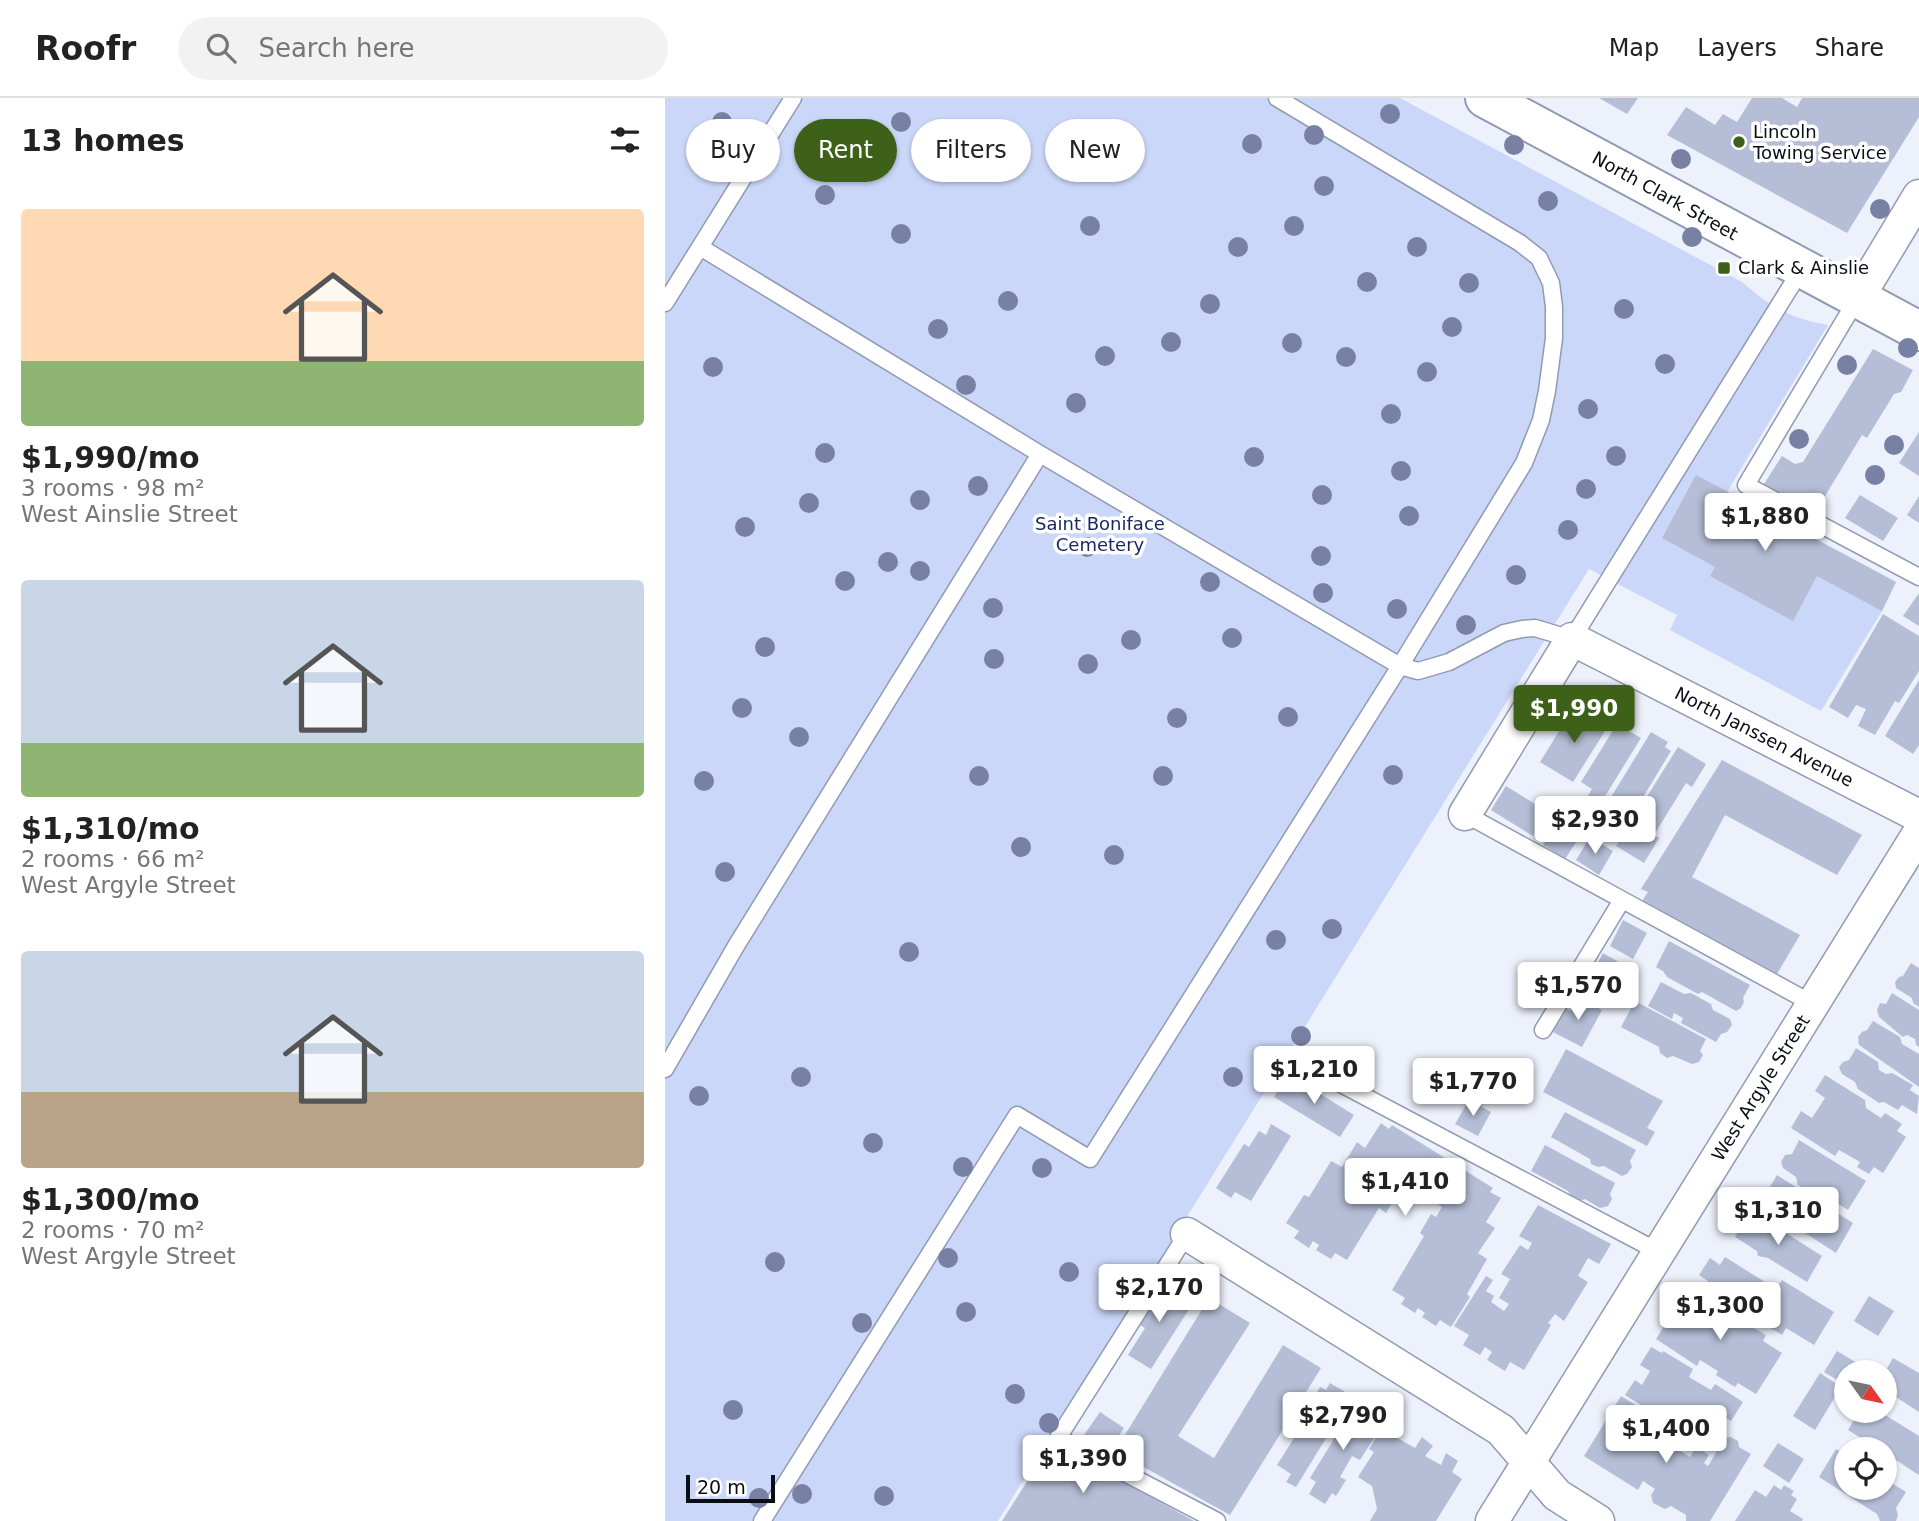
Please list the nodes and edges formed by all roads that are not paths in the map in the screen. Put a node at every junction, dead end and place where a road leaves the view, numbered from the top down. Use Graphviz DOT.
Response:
graph roads {
  1 [pos="793,98"];
  2 [pos="1277,98"];
  3 [pos="1485,98"];
  4 [pos="1919,197"];
  5 [pos="700,247"];
  6 [pos="1801,270"];
  7 [pos="1857,299"];
  8 [pos="665,303"];
  9 [pos="1919,331"];
  10 [pos="1040,454"];
  11 [pos="1919,577"];
  12 [pos="1572,639"];
  13 [pos="1400,666"];
  14 [pos="1465,814"];
  15 [pos="1919,816"];
  16 [pos="1919,833"];
  17 [pos="1622,900"];
  18 [pos="1813,1004"];
  19 [pos="1543,1030"];
  20 [pos="1292,1058"];
  21 [pos="665,1069"];
  22 [pos="1187,1234"];
  23 [pos="1659,1252"];
  24 [pos="1528,1463"];
  25 [pos="762,1521"];
  26 [pos="1217,1521"];
  27 [pos="1492,1521"];
  28 [pos="1598,1521"];
  1 -- 5 [label="lane"];
  2 -- 13 [label="lane"];
  3 -- 6 [label="main road, North Clark Street"];
  4 -- 7 [label="street"];
  5 -- 8 [label="lane"];
  5 -- 10 [label="lane"];
  6 -- 7 [label="main road, North Clark Street"];
  6 -- 12 [label="lane"];
  7 -- 9 [label="main road, North Clark Street"];
  7 -- 11 [label="lane"];
  10 -- 13 [label="lane"];
  10 -- 21 [label="lane"];
  12 -- 13 [label="lane"];
  12 -- 14 [label="street"];
  12 -- 15 [label="street, North Janssen Avenue"];
  13 -- 25 [label="lane"];
  14 -- 17 [label="lane"];
  16 -- 18 [label="street, West Argyle Street"];
  17 -- 18 [label="lane"];
  17 -- 19 [label="lane"];
  18 -- 23 [label="street, West Argyle Street"];
  20 -- 23 [label="lane"];
  22 -- 24 [label="street"];
  22 -- 26 [label="lane"];
  23 -- 24 [label="street, West Argyle Street"];
  24 -- 27 [label="street, West Argyle Street"];
  24 -- 28 [label="street"];
}
